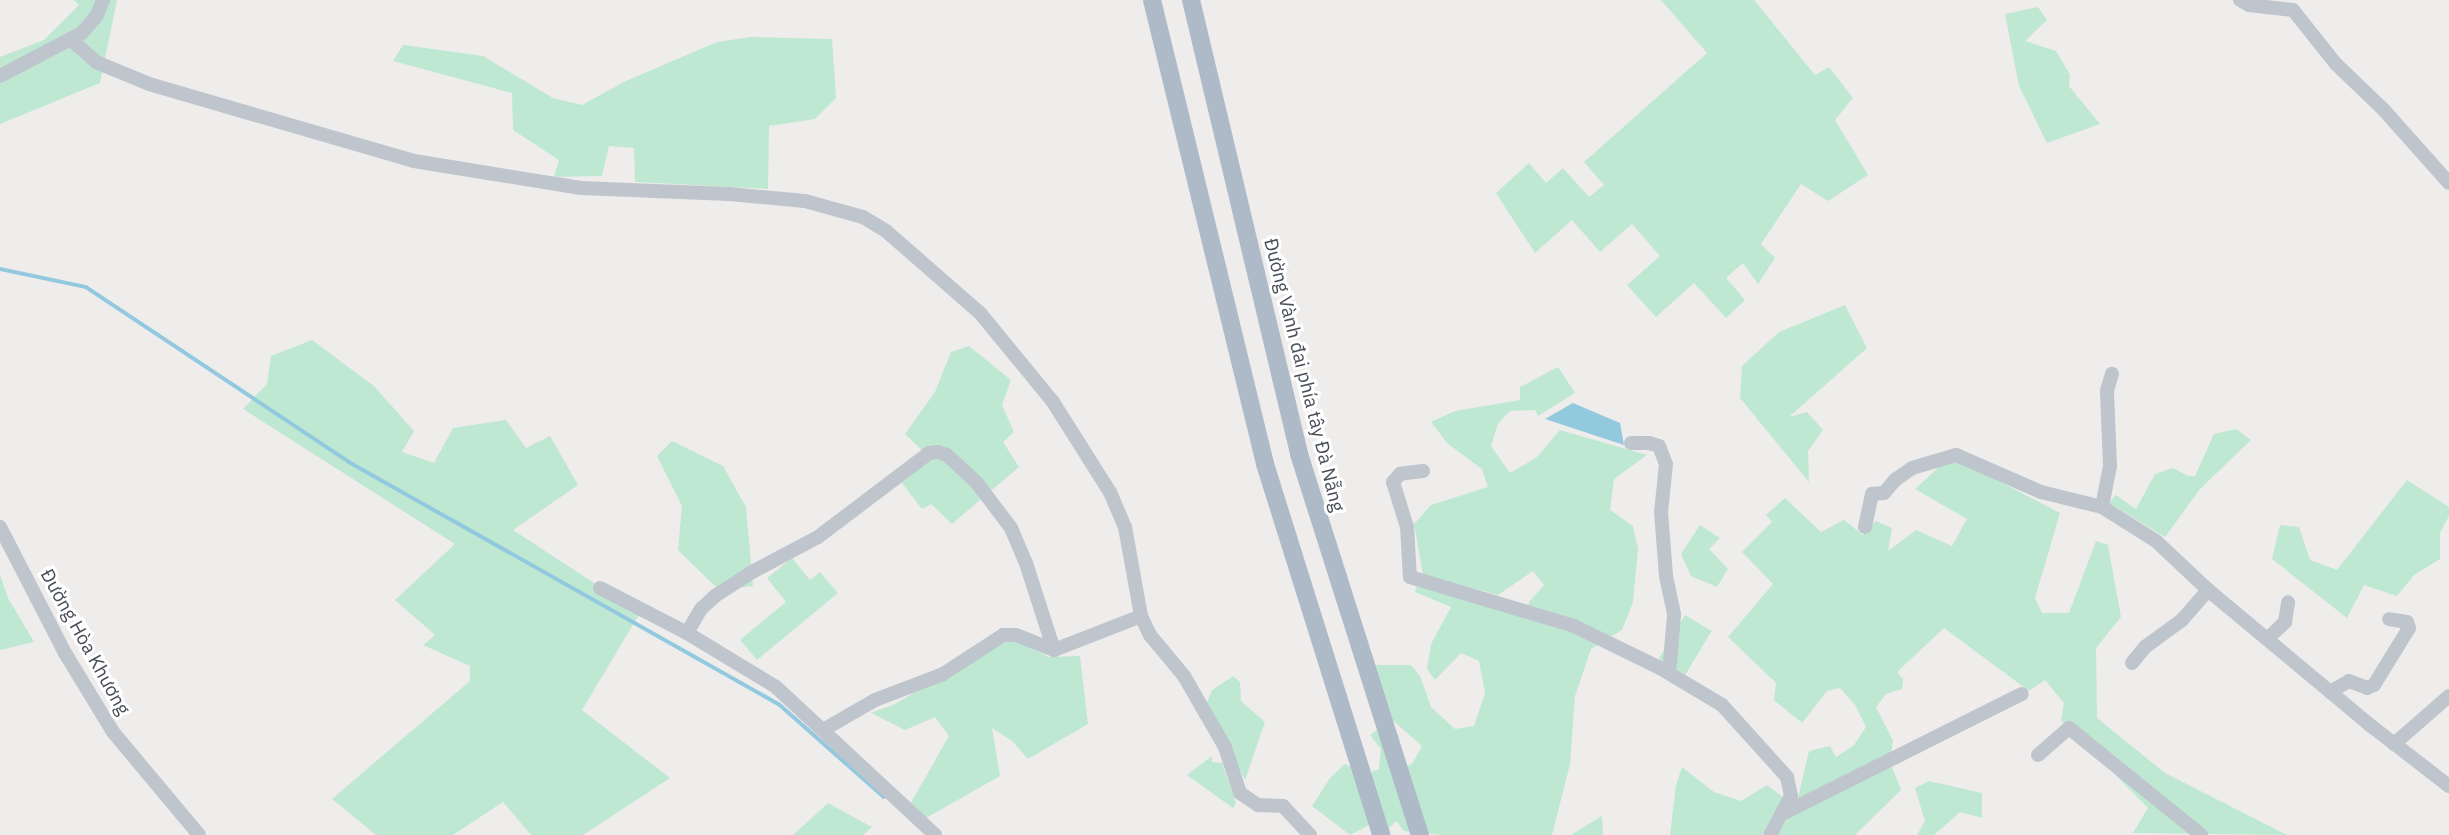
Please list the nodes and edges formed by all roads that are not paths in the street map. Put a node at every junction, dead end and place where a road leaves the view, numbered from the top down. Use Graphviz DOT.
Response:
graph roads {
  1 [pos="103,0"];
  2 [pos="1152,0"];
  3 [pos="1191,0"];
  4 [pos="2240,0"];
  5 [pos="70,39"];
  6 [pos="0,75"];
  7 [pos="2449,183"];
  8 [pos="2112,374"];
  9 [pos="1631,443"];
  10 [pos="1423,471"];
  11 [pos="2102,507"];
  12 [pos="0,527"];
  13 [pos="1866,527"];
  14 [pos="600,588"];
  15 [pos="2208,590"];
  16 [pos="2288,602"];
  17 [pos="1141,616"];
  18 [pos="2389,619"];
  19 [pos="687,633"];
  20 [pos="2267,639"];
  21 [pos="1054,650"];
  22 [pos="2132,663"];
  23 [pos="1669,673"];
  24 [pos="2330,692"];
  25 [pos="2022,694"];
  26 [pos="2449,696"];
  27 [pos="823,730"];
  28 [pos="2395,744"];
  29 [pos="2038,755"];
  30 [pos="2449,786"];
  31 [pos="1782,814"];
  32 [pos="199,835"];
  33 [pos="936,835"];
  34 [pos="1310,835"];
  35 [pos="1381,835"];
  36 [pos="1420,835"];
  37 [pos="1770,835"];
  38 [pos="2201,835"];
  1 -- 5 [label="street"];
  2 -- 35 [label="main road"];
  3 -- 36 [label="main road, Đường Vành đai phía tây Đà Nẵng"];
  4 -- 7 [label="street"];
  5 -- 6 [label="street"];
  5 -- 17 [label="street"];
  8 -- 11 [label="street"];
  9 -- 23 [label="street"];
  10 -- 23 [label="street"];
  11 -- 13 [label="street"];
  11 -- 15 [label="street"];
  12 -- 32 [label="street, Đường Hòa Khương"];
  14 -- 19 [label="street"];
  15 -- 20 [label="street"];
  15 -- 22 [label="street"];
  16 -- 20 [label="street"];
  17 -- 21 [label="street"];
  17 -- 34 [label="street"];
  18 -- 24 [label="street"];
  19 -- 21 [label="street"];
  19 -- 27 [label="street"];
  20 -- 24 [label="street"];
  21 -- 27 [label="street"];
  23 -- 31 [label="street"];
  24 -- 28 [label="street"];
  25 -- 31 [label="street"];
  26 -- 28 [label="street"];
  27 -- 33 [label="street"];
  28 -- 30 [label="street"];
  29 -- 38 [label="street"];
  31 -- 37 [label="street"];
}
